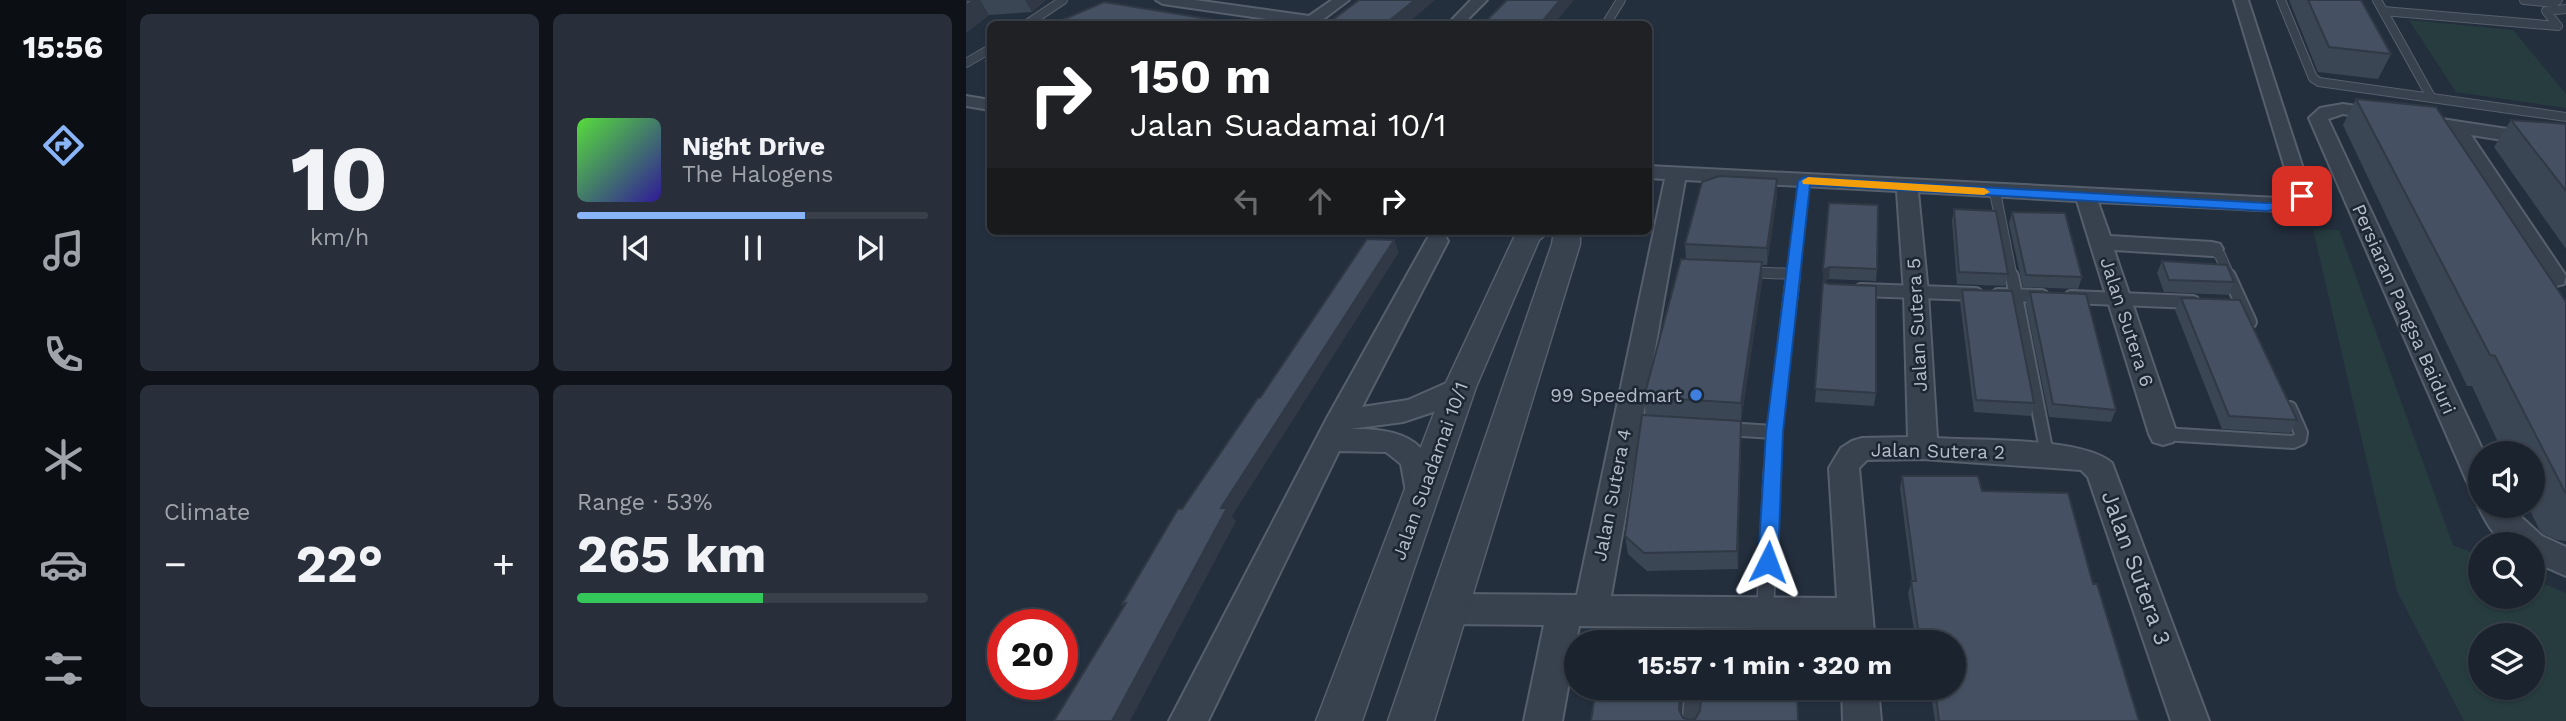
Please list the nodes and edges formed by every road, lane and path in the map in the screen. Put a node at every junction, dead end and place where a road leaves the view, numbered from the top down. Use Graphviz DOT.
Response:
graph roads {
  1 [pos="1063,0"];
  2 [pos="1163,0"];
  3 [pos="1342,0"];
  4 [pos="1480,0"];
  5 [pos="1621,0"];
  6 [pos="2241,0"];
  7 [pos="2281,0"];
  8 [pos="2377,0"];
  9 [pos="2524,0"];
  10 [pos="2558,0"];
  11 [pos="2566,9"];
  12 [pos="2383,11"];
  13 [pos="1032,21"];
  14 [pos="1297,21"];
  15 [pos="1313,21"];
  16 [pos="1458,21"];
  17 [pos="1608,21"];
  18 [pos="2558,26"];
  19 [pos="2566,34"];
  20 [pos="987,51"];
  21 [pos="966,64"];
  22 [pos="2431,97"];
  23 [pos="966,101"];
  24 [pos="987,104"];
  25 [pos="2566,117"];
  26 [pos="2456,126"];
  27 [pos="2564,144"];
  28 [pos="1652,173"];
  29 [pos="1676,174"];
  30 [pos="1804,181"];
  31 [pos="1995,192"];
  32 [pos="1908,195"];
  33 [pos="2088,204"];
  34 [pos="1528,235"];
  35 [pos="1567,235"];
  36 [pos="1437,241"];
  37 [pos="2101,242"];
  38 [pos="2212,249"];
  39 [pos="1726,271"];
  40 [pos="1794,274"];
  41 [pos="2556,279"];
  42 [pos="1854,290"];
  43 [pos="1916,293"];
  44 [pos="2015,296"];
  45 [pos="2118,299"];
  46 [pos="2201,302"];
  47 [pos="2258,339"];
  48 [pos="1460,387"];
  49 [pos="2285,398"];
  50 [pos="1707,428"];
  51 [pos="1336,429"];
  52 [pos="1774,432"];
  53 [pos="2163,435"];
  54 [pos="1923,448"];
  55 [pos="2468,450"];
  56 [pos="2047,454"];
  57 [pos="1421,492"];
  58 [pos="2501,518"];
  59 [pos="2513,532"];
  60 [pos="2545,552"];
  61 [pos="2566,562"];
  62 [pos="1447,609"];
  63 [pos="1765,613"];
  64 [pos="1571,620"];
  65 [pos="1856,628"];
  66 [pos="1692,700"];
  67 [pos="1861,700"];
  68 [pos="1188,721"];
  69 [pos="1339,721"];
  70 [pos="1411,721"];
  71 [pos="1543,721"];
  72 [pos="1691,721"];
  73 [pos="1862,721"];
  74 [pos="2190,721"];
  1 -- 13 [label="lane"];
  2 -- 14 [label="street"];
  3 -- 15 [label="street"];
  4 -- 16 [label="street"];
  5 -- 17 [label="lane"];
  6 -- 33 [label="street"];
  7 -- 22 [label="lane"];
  8 -- 12 [label="lane"];
  9 -- 10 [label="lane"];
  11 -- 18 [label="lane"];
  12 -- 18 [label="lane"];
  12 -- 22 [label="lane"];
  18 -- 19 [label="lane"];
  20 -- 21 [label="lane"];
  22 -- 25 [label="lane"];
  23 -- 24 [label="street"];
  26 -- 27 [label="street"];
  26 -- 41 [label="street"];
  26 -- 55 [label="street, Persiaran Pangsa Baiduri"];
  28 -- 29 [label="street"];
  29 -- 30 [label="street"];
  29 -- 64 [label="street, Jalan Sutera 4"];
  30 -- 32 [label="street"];
  30 -- 40 [label="lane"];
  31 -- 32 [label="street"];
  31 -- 33 [label="street"];
  31 -- 44 [label="lane"];
  32 -- 43 [label="street, Jalan Sutera 5"];
  33 -- 37 [label="street, Jalan Sutera 6"];
  34 -- 48 [label="street, Jalan Suadamai 10/1"];
  35 -- 62 [label="street"];
  36 -- 51 [label="street"];
  37 -- 38 [label="street"];
  37 -- 45 [label="street, Jalan Sutera 6"];
  38 -- 47 [label="lane"];
  39 -- 40 [label="lane"];
  40 -- 52 [label="lane"];
  42 -- 43 [label="lane"];
  43 -- 44 [label="lane"];
  43 -- 54 [label="street, Jalan Sutera 5"];
  44 -- 45 [label="lane"];
  44 -- 56 [label="lane"];
  45 -- 46 [label="lane"];
  45 -- 53 [label="street, Jalan Sutera 6"];
  48 -- 51 [label="street"];
  48 -- 57 [label="street, Jalan Suadamai 10/1"];
  49 -- 53 [label="lane"];
  50 -- 52 [label="lane"];
  51 -- 57 [label="street"];
  51 -- 68 [label="street"];
  52 -- 63 [label="lane"];
  54 -- 56 [label="street, Jalan Sutera 2"];
  54 -- 65 [label="street, Jalan Sutera 2"];
  56 -- 74 [label="street, Jalan Sutera 3"];
  57 -- 69 [label="street, Jalan Suadamai 10/1"];
  58 -- 59 [label="street"];
  60 -- 61 [label="street"];
  62 -- 64 [label="street"];
  62 -- 70 [label="street"];
  63 -- 64 [label="street"];
  63 -- 65 [label="street"];
  64 -- 71 [label="street, Jalan Sutera 4"];
  66 -- 72 [label="lane"];
  67 -- 73 [label="street"];
}
